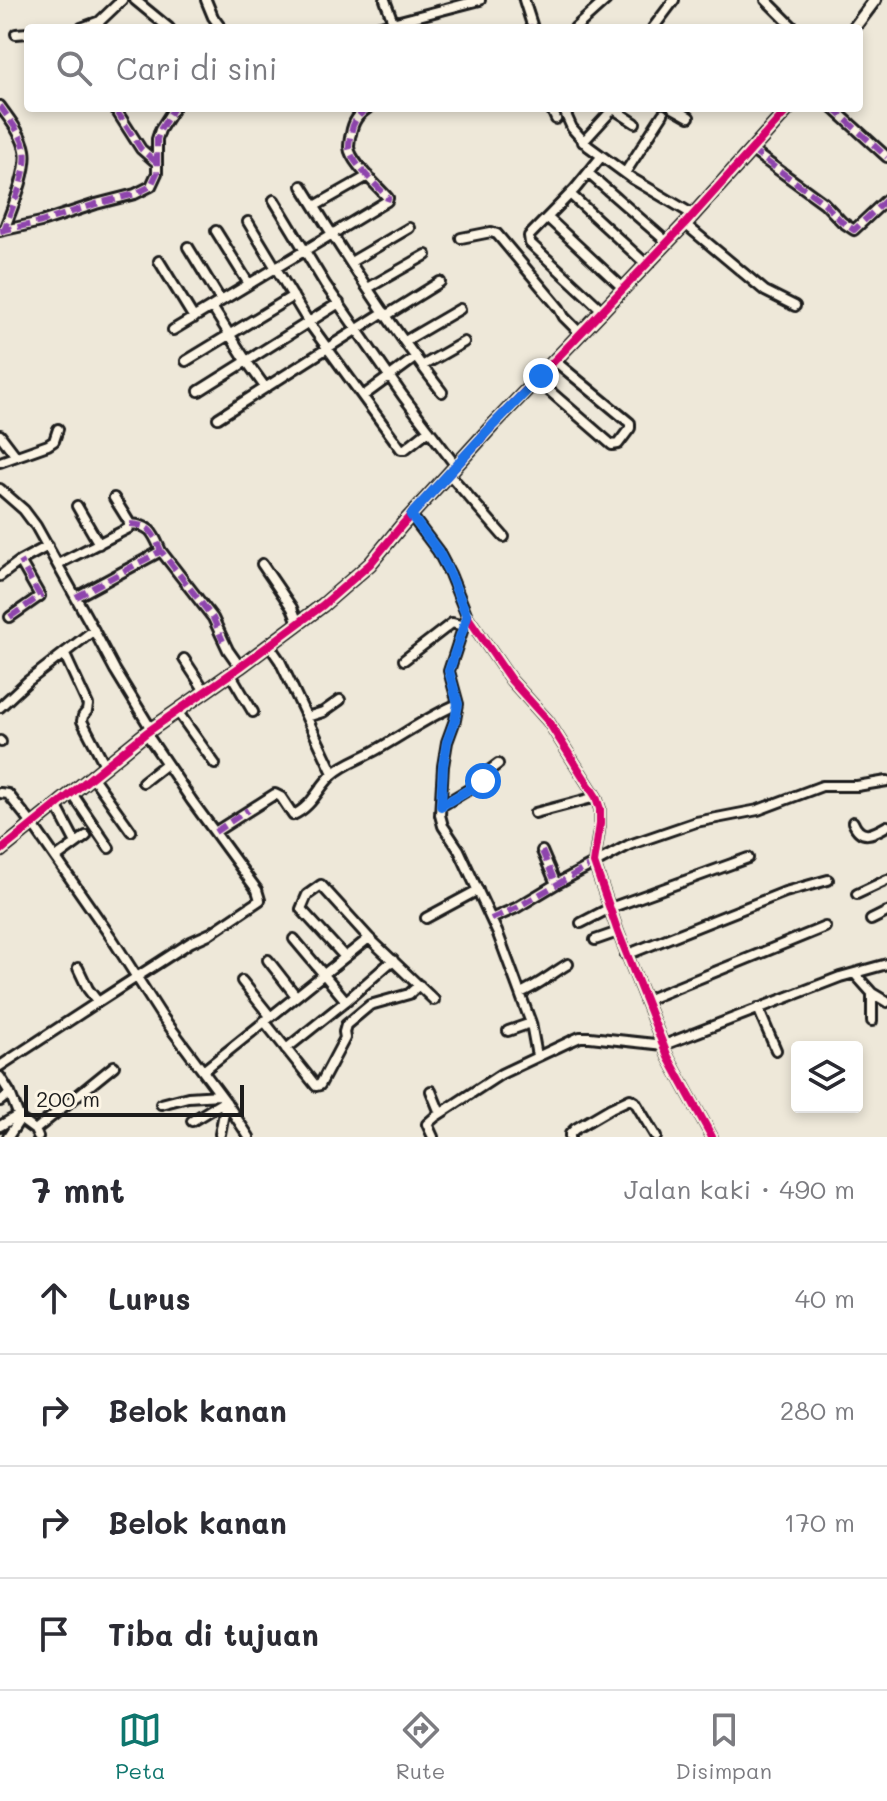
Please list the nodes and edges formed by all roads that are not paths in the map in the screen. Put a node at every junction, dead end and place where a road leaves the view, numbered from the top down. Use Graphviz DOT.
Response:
graph roads {
  1 [pos="122,0"];
  2 [pos="135,0"];
  3 [pos="206,0"];
  4 [pos="385,0"];
  5 [pos="480,0"];
  6 [pos="524,0"];
  7 [pos="606,0"];
  8 [pos="766,0"];
  9 [pos="875,0"];
  10 [pos="671,1"];
  11 [pos="393,22"];
  12 [pos="92,24"];
  13 [pos="164,24"];
  14 [pos="218,24"];
  15 [pos="387,24"];
  16 [pos="530,24"];
  17 [pos="579,24"];
  18 [pos="656,24"];
  19 [pos="790,24"];
  20 [pos="857,24"];
  21 [pos="24,33"];
  22 [pos="16,34"];
  23 [pos="0,106"];
  24 [pos="117,112"];
  25 [pos="171,112"];
  26 [pos="362,112"];
  27 [pos="553,112"];
  28 [pos="565,112"];
  29 [pos="609,112"];
  30 [pos="619,112"];
  31 [pos="680,112"];
  32 [pos="785,112"];
  33 [pos="837,112"];
  34 [pos="663,114"];
  35 [pos="689,117"];
  36 [pos="556,119"];
  37 [pos="635,123"];
  38 [pos="583,142"];
  39 [pos="751,150"];
  40 [pos="601,157"];
  41 [pos="887,157"];
  42 [pos="157,163"];
  43 [pos="588,173"];
  44 [pos="625,173"];
  45 [pos="368,176"];
  46 [pos="302,186"];
  47 [pos="570,194"];
  48 [pos="887,199"];
  49 [pos="274,200"];
  50 [pos="315,206"];
  51 [pos="548,218"];
  52 [pos="689,219"];
  53 [pos="248,222"];
  54 [pos="409,228"];
  55 [pos="2,231"];
  56 [pos="216,231"];
  57 [pos="332,235"];
  58 [pos="461,238"];
  59 [pos="667,242"];
  60 [pos="188,247"];
  61 [pos="305,251"];
  62 [pos="426,255"];
  63 [pos="159,261"];
  64 [pos="351,262"];
  65 [pos="646,264"];
  66 [pos="277,268"];
  67 [pos="440,282"];
  68 [pos="249,284"];
  69 [pos="368,288"];
  70 [pos="623,288"];
  71 [pos="293,296"];
  72 [pos="221,301"];
  73 [pos="339,303"];
  74 [pos="795,306"];
  75 [pos="212,307"];
  76 [pos="460,309"];
  77 [pos="603,311"];
  78 [pos="386,314"];
  79 [pos="194,318"];
  80 [pos="309,323"];
  81 [pos="357,329"];
  82 [pos="173,330"];
  83 [pos="581,334"];
  84 [pos="229,335"];
  85 [pos="405,341"];
  86 [pos="464,342"];
  87 [pos="328,349"];
  88 [pos="416,357"];
  89 [pos="186,361"];
  90 [pos="555,361"];
  91 [pos="247,362"];
  92 [pos="422,366"];
  93 [pos="389,376"];
  94 [pos="537,380"];
  95 [pos="265,387"];
  96 [pos="199,391"];
  97 [pos="442,392"];
  98 [pos="363,396"];
  99 [pos="218,418"];
  100 [pos="58,429"];
  101 [pos="429,430"];
  102 [pos="0,435"];
  103 [pos="16,456"];
  104 [pos="0,462"];
  105 [pos="453,470"];
  106 [pos="1,494"];
  107 [pos="114,498"];
  108 [pos="77,506"];
  109 [pos="411,515"];
  110 [pos="130,524"];
  111 [pos="504,537"];
  112 [pos="99,544"];
  113 [pos="48,546"];
  114 [pos="161,551"];
  115 [pos="20,561"];
  116 [pos="58,564"];
  117 [pos="262,564"];
  118 [pos="0,576"];
  119 [pos="76,597"];
  120 [pos="467,616"];
  121 [pos="10,617"];
  122 [pos="298,623"];
  123 [pos="464,626"];
  124 [pos="94,630"];
  125 [pos="269,645"];
  126 [pos="64,653"];
  127 [pos="184,659"];
  128 [pos="404,660"];
  129 [pos="235,670"];
  130 [pos="205,691"];
  131 [pos="340,700"];
  132 [pos="458,704"];
  133 [pos="0,707"];
  134 [pos="177,711"];
  135 [pos="253,712"];
  136 [pos="307,717"];
  137 [pos="149,731"];
  138 [pos="166,764"];
  139 [pos="215,764"];
  140 [pos="498,764"];
  141 [pos="105,765"];
  142 [pos="333,773"];
  143 [pos="92,776"];
  144 [pos="887,781"];
  145 [pos="143,782"];
  146 [pos="71,792"];
  147 [pos="0,793"];
  148 [pos="596,797"];
  149 [pos="56,805"];
  150 [pos="441,806"];
  151 [pos="535,813"];
  152 [pos="853,822"];
  153 [pos="33,825"];
  154 [pos="887,826"];
  155 [pos="131,831"];
  156 [pos="215,832"];
  157 [pos="86,836"];
  158 [pos="76,843"];
  159 [pos="109,848"];
  160 [pos="0,851"];
  161 [pos="542,851"];
  162 [pos="56,858"];
  163 [pos="748,858"];
  164 [pos="594,863"];
  165 [pos="828,880"];
  166 [pos="887,880"];
  167 [pos="556,884"];
  168 [pos="478,890"];
  169 [pos="857,894"];
  170 [pos="610,908"];
  171 [pos="887,912"];
  172 [pos="426,918"];
  173 [pos="491,919"];
  174 [pos="871,920"];
  175 [pos="581,923"];
  176 [pos="825,927"];
  177 [pos="618,932"];
  178 [pos="369,938"];
  179 [pos="294,939"];
  180 [pos="595,940"];
  181 [pos="626,955"];
  182 [pos="345,957"];
  183 [pos="268,960"];
  184 [pos="393,960"];
  185 [pos="568,964"];
  186 [pos="887,964"];
  187 [pos="78,968"];
  188 [pos="323,974"];
  189 [pos="855,974"];
  190 [pos="137,977"];
  191 [pos="242,981"];
  192 [pos="419,985"];
  193 [pos="520,993"];
  194 [pos="872,993"];
  195 [pos="296,996"];
  196 [pos="434,1000"];
  197 [pos="646,1000"];
  198 [pos="346,1001"];
  199 [pos="98,1002"];
  200 [pos="887,1002"];
  201 [pos="758,1008"];
  202 [pos="267,1019"];
  203 [pos="872,1021"];
  204 [pos="531,1023"];
  205 [pos="508,1031"];
  206 [pos="664,1045"];
  207 [pos="286,1049"];
  208 [pos="776,1050"];
  209 [pos="537,1056"];
  210 [pos="0,1066"];
  211 [pos="114,1066"];
  212 [pos="203,1071"];
  213 [pos="0,1077"];
  214 [pos="431,1091"];
  215 [pos="10,1093"];
  216 [pos="224,1099"];
  217 [pos="0,1101"];
  218 [pos="161,1104"];
  219 [pos="440,1113"];
  220 [pos="19,1117"];
  221 [pos="192,1121"];
  222 [pos="0,1126"];
  223 [pos="37,1134"];
  224 [pos="220,1134"];
  225 [pos="8,1137"];
  226 [pos="249,1137"];
  227 [pos="433,1137"];
  228 [pos="570,1137"];
  229 [pos="656,1137"];
  230 [pos="712,1137"];
  1 -- 12 [label="street"];
  2 -- 13 [label="street"];
  3 -- 14 [label="street"];
  4 -- 11 [label="street"];
  5 -- 11 [label="street"];
  6 -- 16 [label="street"];
  7 -- 17 [label="street"];
  8 -- 19 [label="street"];
  9 -- 20 [label="street"];
  10 -- 18 [label="street"];
  11 -- 15 [label="street"];
  21 -- 22 [label="street"];
  23 -- 55 [label="street"];
  24 -- 42 [label="street"];
  25 -- 42 [label="street"];
  26 -- 45 [label="street"];
  27 -- 36 [label="street"];
  28 -- 38 [label="street"];
  29 -- 38 [label="street"];
  30 -- 37 [label="street"];
  31 -- 35 [label="street"];
  32 -- 39 [label="street"];
  33 -- 41 [label="street"];
  34 -- 44 [label="street"];
  38 -- 40 [label="street"];
  39 -- 48 [label="street"];
  39 -- 52 [label="street"];
  40 -- 43 [label="street"];
  40 -- 44 [label="street"];
  42 -- 55 [label="street"];
  43 -- 47 [label="street"];
  43 -- 59 [label="street"];
  44 -- 52 [label="street"];
  45 -- 50 [label="street"];
  45 -- 57 [label="street"];
  46 -- 50 [label="street"];
  47 -- 51 [label="street"];
  47 -- 65 [label="street"];
  49 -- 61 [label="street"];
  50 -- 57 [label="street"];
  51 -- 70 [label="street"];
  51 -- 77 [label="street"];
  52 -- 59 [label="street"];
  52 -- 74 [label="street"];
  53 -- 66 [label="street"];
  54 -- 64 [label="street"];
  56 -- 68 [label="street"];
  57 -- 61 [label="street"];
  57 -- 64 [label="street"];
  58 -- 83 [label="street"];
  59 -- 65 [label="street"];
  60 -- 72 [label="street"];
  61 -- 66 [label="street"];
  61 -- 73 [label="street"];
  62 -- 69 [label="street"];
  63 -- 79 [label="street"];
  64 -- 69 [label="street"];
  65 -- 70 [label="street"];
  66 -- 68 [label="street"];
  66 -- 71 [label="street"];
  67 -- 78 [label="street"];
  68 -- 72 [label="street"];
  69 -- 78 [label="street"];
  70 -- 77 [label="street"];
  71 -- 80 [label="street"];
  71 -- 84 [label="street"];
  72 -- 75 [label="street"];
  73 -- 80 [label="street"];
  73 -- 81 [label="street"];
  75 -- 79 [label="street"];
  75 -- 84 [label="street"];
  76 -- 85 [label="street"];
  77 -- 83 [label="street"];
  78 -- 81 [label="street"];
  78 -- 85 [label="street"];
  79 -- 82 [label="street"];
  80 -- 87 [label="street"];
  80 -- 91 [label="street"];
  81 -- 87 [label="street"];
  81 -- 93 [label="street"];
  83 -- 90 [label="street"];
  84 -- 89 [label="street"];
  84 -- 91 [label="street"];
  85 -- 88 [label="street"];
  86 -- 92 [label="street"];
  87 -- 95 [label="street"];
  87 -- 98 [label="street"];
  88 -- 92 [label="street"];
  88 -- 93 [label="street"];
  90 -- 94 [label="street"];
  90 -- 94 [label="street"];
  91 -- 95 [label="street"];
  91 -- 96 [label="street"];
  92 -- 97 [label="street"];
  93 -- 98 [label="street"];
  93 -- 101 [label="street"];
  94 -- 105 [label="street"];
  95 -- 99 [label="street"];
  98 -- 101 [label="street"];
  100 -- 103 [label="street"];
  101 -- 105 [label="street"];
  102 -- 103 [label="street"];
  103 -- 104 [label="street"];
  105 -- 109 [label="street"];
  105 -- 111 [label="street"];
  106 -- 113 [label="street"];
  107 -- 110 [label="street"];
  108 -- 112 [label="street"];
  109 -- 120 [label="street"];
  109 -- 122 [label="street"];
  110 -- 112 [label="street"];
  110 -- 114 [label="street"];
  112 -- 116 [label="street"];
  113 -- 115 [label="street"];
  113 -- 116 [label="street"];
  114 -- 119 [label="street"];
  114 -- 129 [label="street"];
  115 -- 118 [label="street"];
  115 -- 121 [label="street"];
  116 -- 119 [label="street"];
  117 -- 122 [label="street"];
  119 -- 124 [label="street"];
  120 -- 123 [label="street"];
  120 -- 148 [label="street"];
  122 -- 125 [label="street"];
  123 -- 128 [label="street"];
  123 -- 132 [label="street"];
  124 -- 126 [label="street"];
  124 -- 137 [label="street"];
  125 -- 129 [label="street"];
  125 -- 136 [label="street"];
  126 -- 133 [label="street"];
  126 -- 141 [label="street"];
  127 -- 130 [label="street"];
  129 -- 130 [label="street"];
  129 -- 135 [label="street"];
  130 -- 134 [label="street"];
  131 -- 136 [label="street"];
  132 -- 142 [label="street"];
  132 -- 150 [label="street"];
  134 -- 137 [label="street"];
  134 -- 139 [label="street"];
  136 -- 142 [label="street"];
  137 -- 138 [label="street"];
  137 -- 141 [label="street"];
  138 -- 145 [label="street"];
  138 -- 156 [label="street"];
  140 -- 150 [label="street"];
  141 -- 143 [label="street"];
  142 -- 156 [label="street"];
  143 -- 146 [label="street"];
  143 -- 155 [label="street"];
  144 -- 164 [label="street"];
  146 -- 149 [label="street"];
  146 -- 159 [label="street"];
  147 -- 153 [label="street"];
  148 -- 151 [label="street"];
  148 -- 164 [label="street"];
  149 -- 153 [label="street"];
  149 -- 158 [label="street"];
  150 -- 168 [label="street"];
  152 -- 154 [label="street"];
  153 -- 160 [label="street"];
  153 -- 162 [label="street"];
  156 -- 190 [label="street"];
  157 -- 158 [label="street"];
  158 -- 162 [label="street"];
  161 -- 167 [label="street"];
  162 -- 190 [label="street"];
  163 -- 170 [label="street"];
  164 -- 167 [label="street"];
  164 -- 170 [label="street"];
  165 -- 181 [label="street"];
  166 -- 169 [label="street"];
  167 -- 173 [label="street"];
  168 -- 172 [label="street"];
  168 -- 173 [label="street"];
  170 -- 175 [label="street"];
  170 -- 177 [label="street"];
  171 -- 174 [label="street"];
  173 -- 193 [label="street"];
  176 -- 197 [label="street"];
  177 -- 180 [label="street"];
  177 -- 181 [label="street"];
  178 -- 182 [label="street"];
  178 -- 182 [label="street"];
  178 -- 184 [label="street"];
  179 -- 188 [label="street"];
  181 -- 197 [label="street"];
  182 -- 188 [label="street"];
  183 -- 195 [label="street"];
  184 -- 192 [label="street"];
  184 -- 198 [label="street"];
  185 -- 193 [label="street"];
  186 -- 189 [label="street"];
  187 -- 199 [label="street"];
  188 -- 195 [label="street"];
  188 -- 198 [label="street"];
  189 -- 194 [label="street"];
  189 -- 201 [label="street"];
  190 -- 199 [label="street"];
  190 -- 212 [label="street"];
  191 -- 202 [label="street"];
  192 -- 196 [label="street"];
  192 -- 207 [label="street"];
  193 -- 204 [label="street"];
  194 -- 200 [label="street"];
  194 -- 203 [label="street"];
  195 -- 202 [label="street"];
  197 -- 206 [label="street"];
  198 -- 207 [label="street"];
  199 -- 210 [label="street"];
  201 -- 206 [label="street"];
  201 -- 208 [label="street"];
  202 -- 207 [label="street"];
  202 -- 212 [label="street"];
  204 -- 205 [label="street"];
  204 -- 209 [label="street"];
  206 -- 209 [label="street"];
  206 -- 230 [label="street"];
  209 -- 219 [label="street"];
  211 -- 223 [label="street"];
  212 -- 216 [label="street"];
  213 -- 215 [label="street"];
  214 -- 219 [label="street"];
  215 -- 217 [label="street"];
  215 -- 220 [label="street"];
  216 -- 218 [label="street"];
  216 -- 221 [label="street"];
  216 -- 224 [label="street"];
  216 -- 226 [label="street"];
  219 -- 227 [label="street"];
  220 -- 222 [label="street"];
  220 -- 223 [label="street"];
  220 -- 225 [label="street"];
  228 -- 229 [label="street"];
}
